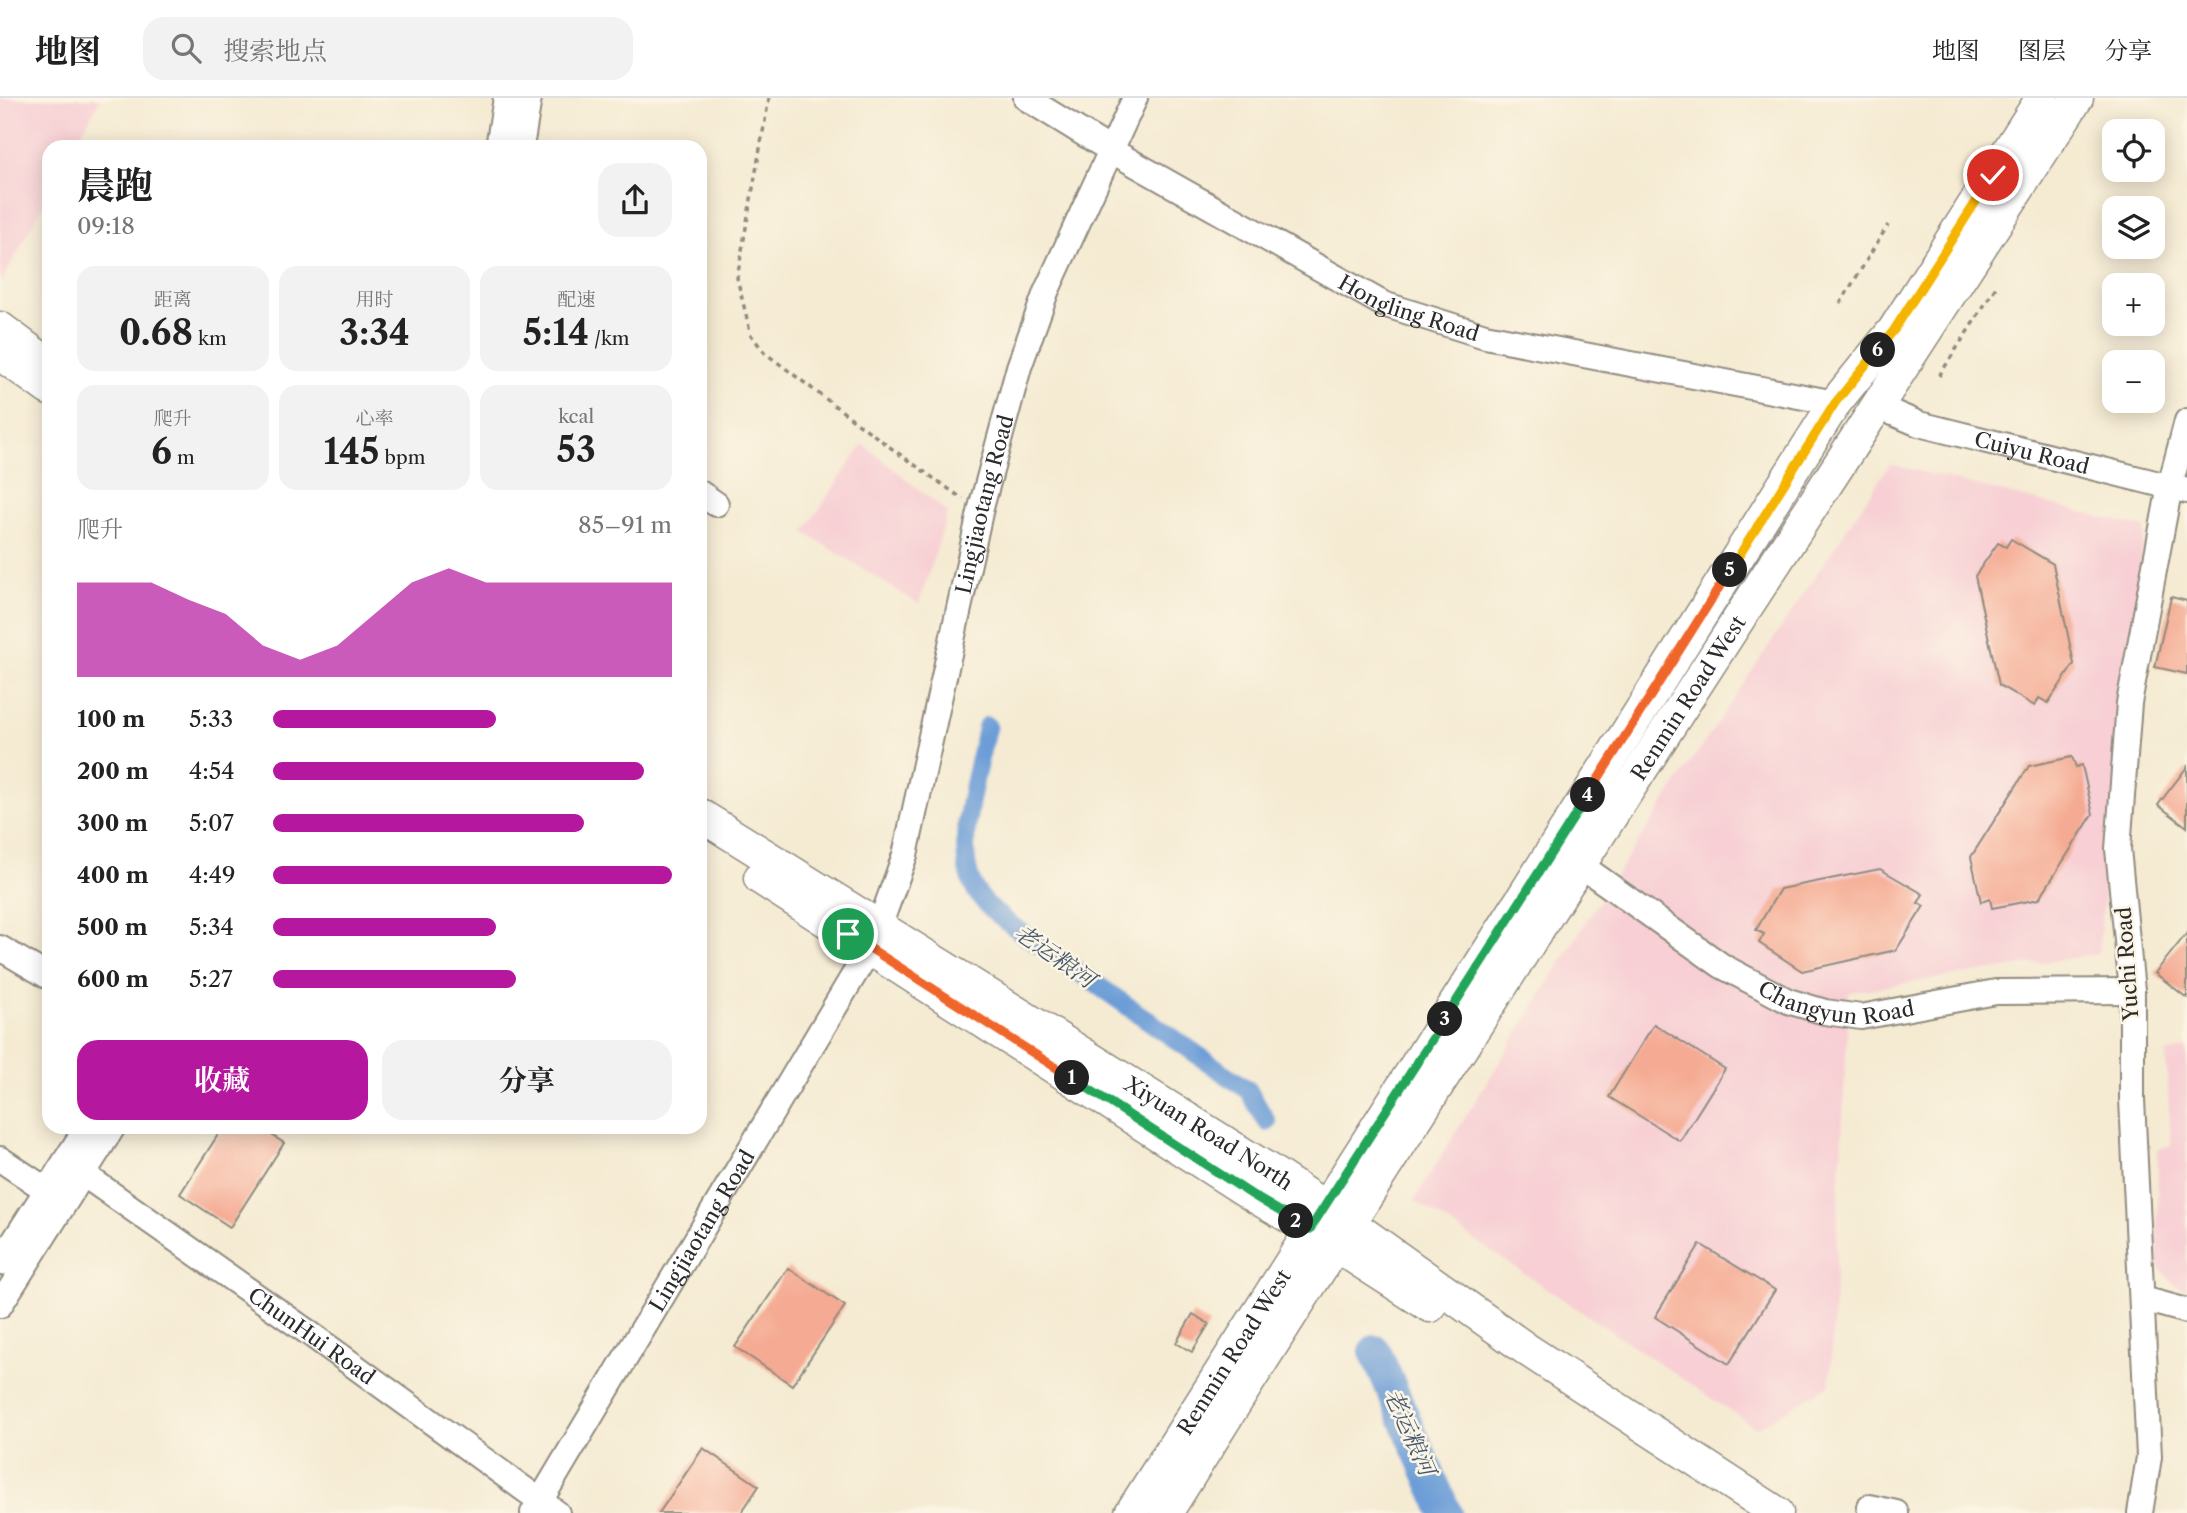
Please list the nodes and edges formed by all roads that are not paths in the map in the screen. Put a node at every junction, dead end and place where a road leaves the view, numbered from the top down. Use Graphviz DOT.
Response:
graph roads {
  1 [pos="506,98"];
  2 [pos="529,98"];
  3 [pos="1026,98"];
  4 [pos="1135,98"];
  5 [pos="2042,98"];
  6 [pos="2077,98"];
  7 [pos="499,140"];
  8 [pos="522,140"];
  9 [pos="1112,150"];
  10 [pos="0,328"];
  11 [pos="0,354"];
  12 [pos="42,359"];
  13 [pos="42,384"];
  14 [pos="1835,403"];
  15 [pos="1880,403"];
  16 [pos="2187,421"];
  17 [pos="2178,488"];
  18 [pos="707,819"];
  19 [pos="707,844"];
  20 [pos="1579,864"];
  21 [pos="874,938"];
  22 [pos="0,948"];
  23 [pos="42,973"];
  24 [pos="2132,991"];
  25 [pos="85,1134"];
  26 [pos="107,1134"];
  27 [pos="0,1159"];
  28 [pos="74,1169"];
  29 [pos="57,1196"];
  30 [pos="1329,1226"];
  31 [pos="0,1263"];
  32 [pos="2143,1299"];
  33 [pos="0,1305"];
  34 [pos="2187,1311"];
  35 [pos="1870,1507"];
  36 [pos="543,1509"];
  37 [pos="1131,1513"];
  38 [pos="1166,1513"];
  39 [pos="1746,1513"];
  40 [pos="1777,1513"];
  41 [pos="1896,1513"];
  42 [pos="2140,1513"];
  1 -- 7 [label="street"];
  2 -- 8 [label="street"];
  3 -- 9 [label="street, Hongling Road"];
  4 -- 9 [label="street, Lingjiaotang Road"];
  5 -- 14 [label="main road, Renmin Road West"];
  6 -- 15 [label="main road, Renmin Road West"];
  9 -- 14 [label="street, Hongling Road"];
  9 -- 21 [label="street, Lingjiaotang Road"];
  10 -- 12 [label="main road"];
  11 -- 13 [label="main road"];
  14 -- 30 [label="main road, Renmin Road West"];
  15 -- 17 [label="street, Cuiyu Road"];
  15 -- 20 [label="main road, Renmin Road West"];
  16 -- 17 [label="street, Yuchi Road"];
  17 -- 24 [label="street, Yuchi Road"];
  18 -- 21 [label="main road, Xiyuan Road North"];
  19 -- 21 [label="main road, Xiyuan Road North"];
  20 -- 24 [label="street, Changyun Road"];
  20 -- 30 [label="main road, Renmin Road West"];
  21 -- 30 [label="main road, Xiyuan Road North"];
  21 -- 36 [label="street, Lingjiaotang Road"];
  22 -- 23 [label="street"];
  24 -- 32 [label="street, Yuchi Road"];
  25 -- 28 [label="street"];
  26 -- 28 [label="street"];
  27 -- 29 [label="street"];
  28 -- 29 [label="street"];
  28 -- 36 [label="street, ChunHui Road"];
  29 -- 31 [label="street"];
  29 -- 33 [label="street"];
  30 -- 37 [label="main road, Renmin Road West"];
  30 -- 38 [label="main road, Renmin Road West"];
  30 -- 39 [label="main road, Xiyuan Road North"];
  30 -- 40 [label="main road, Xiyuan Road North"];
  32 -- 34 [label="street"];
  32 -- 42 [label="street, Yuchi Road"];
  35 -- 41 [label="street"];
}
